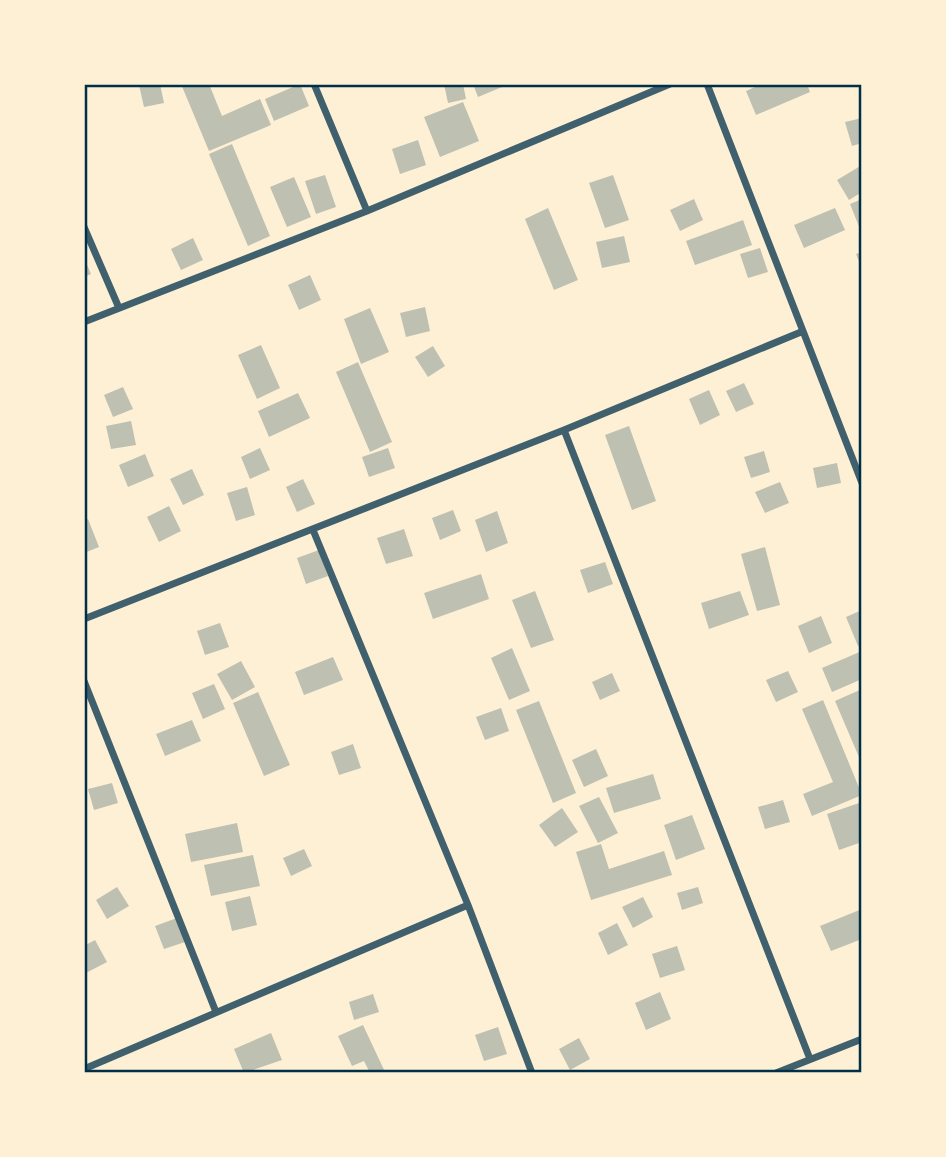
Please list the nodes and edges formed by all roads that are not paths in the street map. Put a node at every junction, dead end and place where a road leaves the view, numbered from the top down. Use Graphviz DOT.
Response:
graph roads {
  1 [pos="314,84"];
  2 [pos="670,84"];
  3 [pos="707,84"];
  4 [pos="367,211"];
  5 [pos="84,227"];
  6 [pos="119,308"];
  7 [pos="84,322"];
  8 [pos="801,332"];
  9 [pos="564,430"];
  10 [pos="862,483"];
  11 [pos="313,530"];
  12 [pos="84,619"];
  13 [pos="84,681"];
  14 [pos="468,905"];
  15 [pos="216,1012"];
  16 [pos="862,1039"];
  17 [pos="810,1059"];
  18 [pos="84,1069"];
  19 [pos="532,1073"];
  20 [pos="776,1073"];
  1 -- 4 [label="street"];
  2 -- 4 [label="street"];
  3 -- 8 [label="street"];
  4 -- 6 [label="street"];
  5 -- 6 [label="street"];
  6 -- 7 [label="street"];
  8 -- 9 [label="street"];
  8 -- 10 [label="street"];
  9 -- 11 [label="street"];
  9 -- 17 [label="street"];
  11 -- 12 [label="street"];
  11 -- 14 [label="street"];
  13 -- 15 [label="street"];
  14 -- 15 [label="street"];
  14 -- 19 [label="street"];
  15 -- 18 [label="street"];
  16 -- 17 [label="street"];
  17 -- 20 [label="street"];
}
